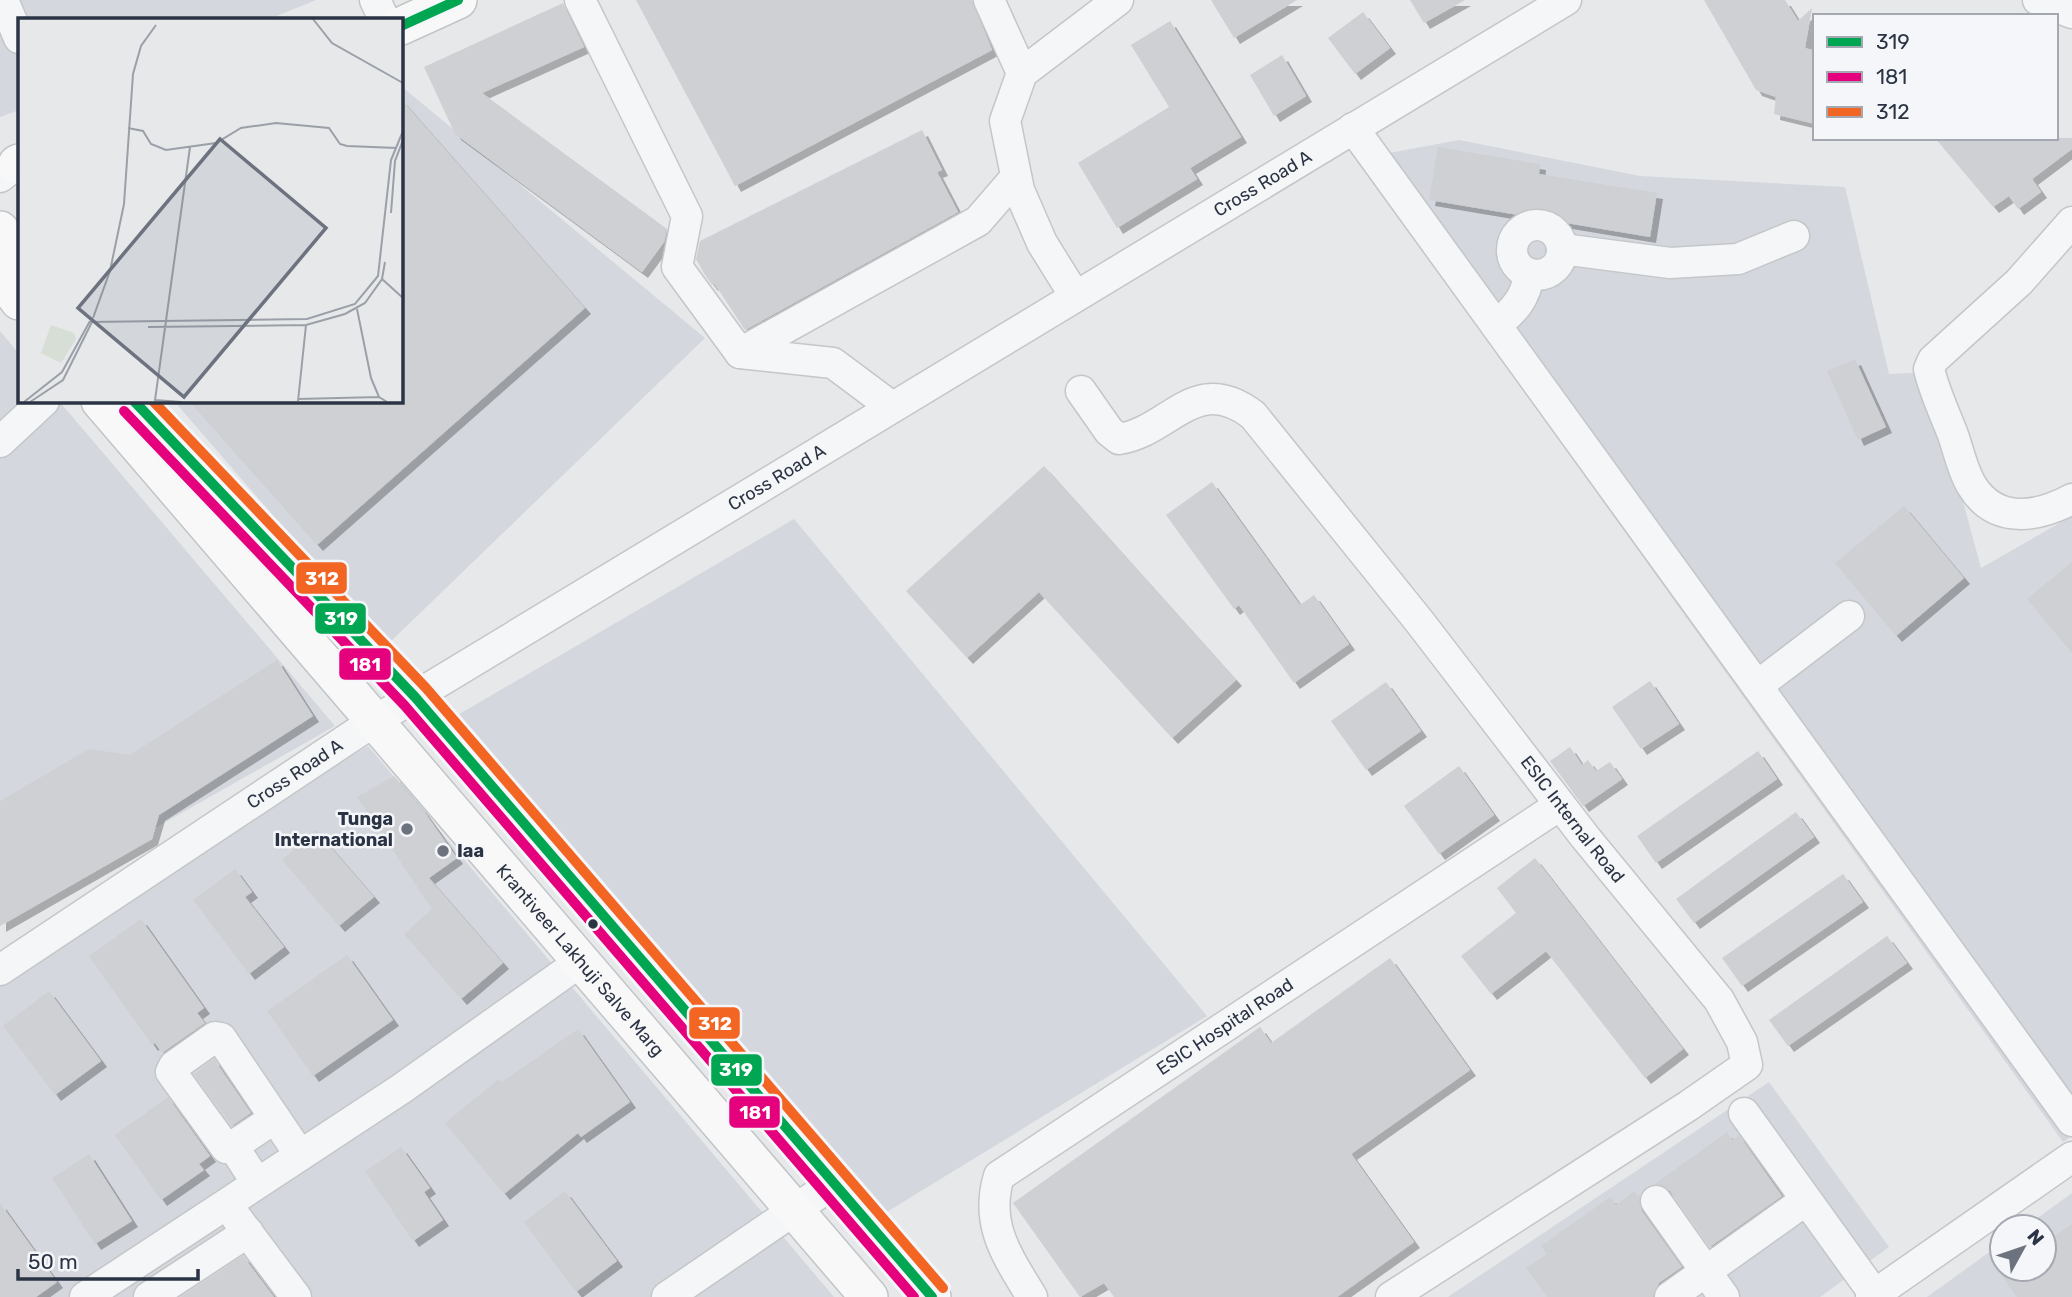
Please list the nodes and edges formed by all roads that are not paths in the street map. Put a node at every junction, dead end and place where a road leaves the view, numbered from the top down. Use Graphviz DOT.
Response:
graph roads {
  1 [pos="3,0"];
  2 [pos="375,0"];
  3 [pos="458,0"];
  4 [pos="580,0"];
  5 [pos="989,0"];
  6 [pos="1118,0"];
  7 [pos="1566,0"];
  8 [pos="2038,0"];
  9 [pos="2072,13"];
  10 [pos="384,18"];
  11 [pos="402,26"];
  12 [pos="18,36"];
  13 [pos="1023,73"];
  14 [pos="1353,128"];
  15 [pos="1016,177"];
  16 [pos="2072,222"];
  17 [pos="1794,236"];
  18 [pos="2072,241"];
  19 [pos="1562,249"];
  20 [pos="11,251"];
  21 [pos="1529,274"];
  22 [pos="2019,282"];
  23 [pos="18,295"];
  24 [pos="1075,296"];
  25 [pos="1496,325"];
  26 [pos="740,353"];
  27 [pos="1081,391"];
  28 [pos="43,402"];
  29 [pos="101,402"];
  30 [pos="135,402"];
  31 [pos="892,407"];
  32 [pos="0,442"];
  33 [pos="2072,499"];
  34 [pos="1849,616"];
  35 [pos="1758,686"];
  36 [pos="415,697"];
  37 [pos="376,720"];
  38 [pos="1560,805"];
  39 [pos="580,962"];
  40 [pos="0,970"];
  41 [pos="1744,1114"];
  42 [pos="275,1118"];
  43 [pos="2072,1121"];
  44 [pos="233,1146"];
  45 [pos="300,1155"];
  46 [pos="2072,1157"];
  47 [pos="257,1183"];
  48 [pos="834,1183"];
  49 [pos="1806,1200"];
  50 [pos="1656,1201"];
  51 [pos="226,1203"];
  52 [pos="795,1210"];
  53 [pos="248,1232"];
  54 [pos="1706,1271"];
  55 [pos="120,1272"];
  56 [pos="1873,1296"];
  57 [pos="85,1297"];
  58 [pos="139,1297"];
  59 [pos="149,1297"];
  60 [pos="296,1297"];
  61 [pos="667,1297"];
  62 [pos="869,1297"];
  63 [pos="932,1297"];
  64 [pos="1032,1297"];
  65 [pos="1391,1297"];
  66 [pos="1670,1297"];
  67 [pos="1724,1297"];
  1 -- 12 [label="street"];
  2 -- 10 [label="street"];
  3 -- 11 [label="main road"];
  4 -- 26 [label="street"];
  5 -- 13 [label="street"];
  6 -- 13 [label="street"];
  7 -- 14 [label="street, Cross Road A"];
  8 -- 9 [label="street"];
  13 -- 15 [label="street"];
  14 -- 24 [label="street, Cross Road A"];
  14 -- 25 [label="street"];
  15 -- 24 [label="street"];
  15 -- 26 [label="street"];
  16 -- 22 [label="street"];
  17 -- 19 [label="street"];
  18 -- 22 [label="street"];
  19 -- 21 [label="street"];
  19 -- 21 [label="street"];
  20 -- 23 [label="main road"];
  21 -- 25 [label="street"];
  22 -- 33 [label="street"];
  24 -- 31 [label="street, Cross Road A"];
  25 -- 35 [label="street"];
  26 -- 31 [label="street"];
  27 -- 38 [label="street, ESIC Internal Road"];
  28 -- 32 [label="street"];
  29 -- 37 [label="main road, Krantiveer Lakhuji Salve Marg"];
  30 -- 36 [label="main road"];
  31 -- 36 [label="street, Cross Road A"];
  34 -- 35 [label="street"];
  35 -- 43 [label="street"];
  36 -- 37 [label="street, Cross Road A"];
  36 -- 48 [label="main road"];
  37 -- 39 [label="main road, Krantiveer Lakhuji Salve Marg"];
  37 -- 40 [label="street, Cross Road A"];
  38 -- 64 [label="street, ESIC Hospital Road"];
  38 -- 65 [label="street, ESIC Internal Road"];
  39 -- 45 [label="street"];
  39 -- 52 [label="main road, Krantiveer Lakhuji Salve Marg"];
  41 -- 49 [label="street"];
  42 -- 44 [label="street"];
  42 -- 44 [label="street"];
  42 -- 45 [label="street"];
  44 -- 47 [label="street"];
  45 -- 47 [label="street"];
  46 -- 56 [label="street"];
  47 -- 51 [label="street"];
  48 -- 52 [label="street"];
  48 -- 63 [label="main road"];
  49 -- 54 [label="street"];
  49 -- 56 [label="street"];
  50 -- 54 [label="street"];
  51 -- 53 [label="street"];
  51 -- 55 [label="street"];
  52 -- 61 [label="street"];
  52 -- 62 [label="main road, Krantiveer Lakhuji Salve Marg"];
  53 -- 59 [label="street"];
  53 -- 60 [label="street"];
  54 -- 66 [label="street"];
  54 -- 67 [label="street"];
  55 -- 57 [label="street"];
  55 -- 58 [label="street"];
}
